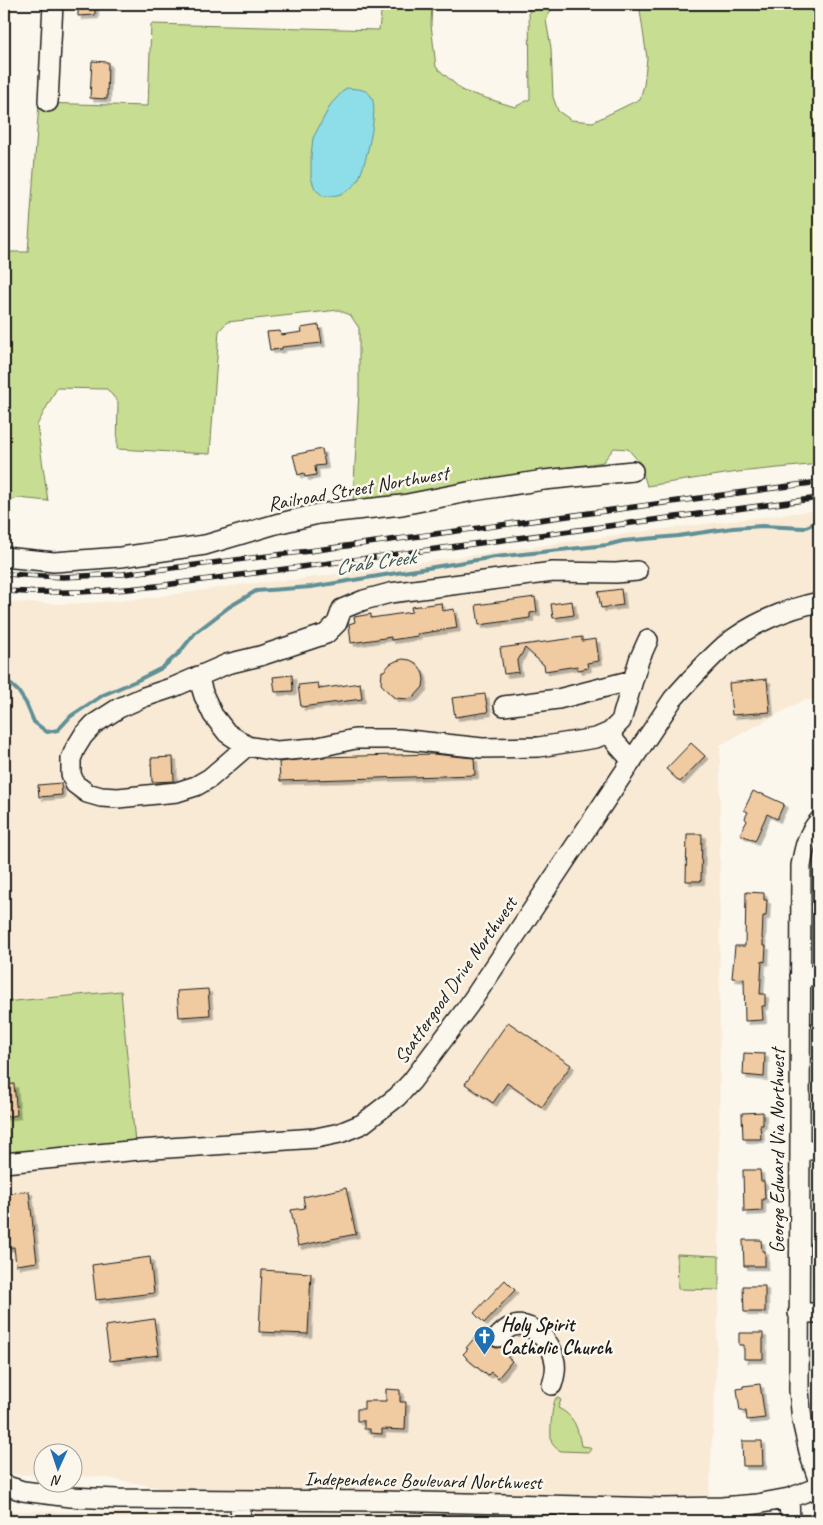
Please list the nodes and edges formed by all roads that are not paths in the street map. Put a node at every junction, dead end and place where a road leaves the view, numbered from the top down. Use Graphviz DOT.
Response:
graph roads {
  1 [pos="53,4"];
  2 [pos="48,102"];
  3 [pos="632,472"];
  4 [pos="4,557"];
  5 [pos="637,571"];
  6 [pos="819,602"];
  7 [pos="648,640"];
  8 [pos="198,676"];
  9 [pos="633,680"];
  10 [pos="504,706"];
  11 [pos="610,732"];
  12 [pos="247,746"];
  13 [pos="632,761"];
  14 [pos="819,821"];
  15 [pos="800,976"];
  16 [pos="819,976"];
  17 [pos="800,1150"];
  18 [pos="819,1150"];
  19 [pos="4,1163"];
  20 [pos="819,1313"];
  21 [pos="798,1314"];
  22 [pos="498,1337"];
  23 [pos="552,1385"];
  24 [pos="819,1482"];
  25 [pos="4,1485"];
  26 [pos="819,1486"];
  27 [pos="23,1491"];
  28 [pos="789,1498"];
  29 [pos="4,1499"];
  30 [pos="241,1500"];
  31 [pos="522,1512"];
  32 [pos="240,1521"];
  33 [pos="790,1521"];
  1 -- 2 [label="street"];
  3 -- 4 [label="street, Railroad Street Northwest"];
  5 -- 8 [label="street"];
  6 -- 13 [label="street, Scattergood Drive Northwest"];
  7 -- 9 [label="street"];
  8 -- 12 [label="street"];
  8 -- 12 [label="street"];
  9 -- 10 [label="street"];
  9 -- 11 [label="street"];
  11 -- 12 [label="street"];
  11 -- 13 [label="street"];
  13 -- 19 [label="street, Scattergood Drive Northwest"];
  14 -- 15 [label="street, George Edward Via Northwest"];
  15 -- 16 [label="street"];
  15 -- 17 [label="street, George Edward Via Northwest"];
  17 -- 18 [label="street"];
  17 -- 21 [label="street, George Edward Via Northwest"];
  20 -- 21 [label="street"];
  21 -- 24 [label="street, George Edward Via Northwest"];
  22 -- 23 [label="street"];
  25 -- 27 [label="street, Independence Boulevard Northwest"];
  26 -- 28 [label="street, Independence Boulevard Northwest"];
  27 -- 29 [label="street"];
  27 -- 30 [label="street, Independence Boulevard Northwest"];
  28 -- 31 [label="street, Independence Boulevard Northwest"];
  28 -- 33 [label="street"];
  30 -- 31 [label="street, Independence Boulevard Northwest"];
  30 -- 32 [label="street"];
}
